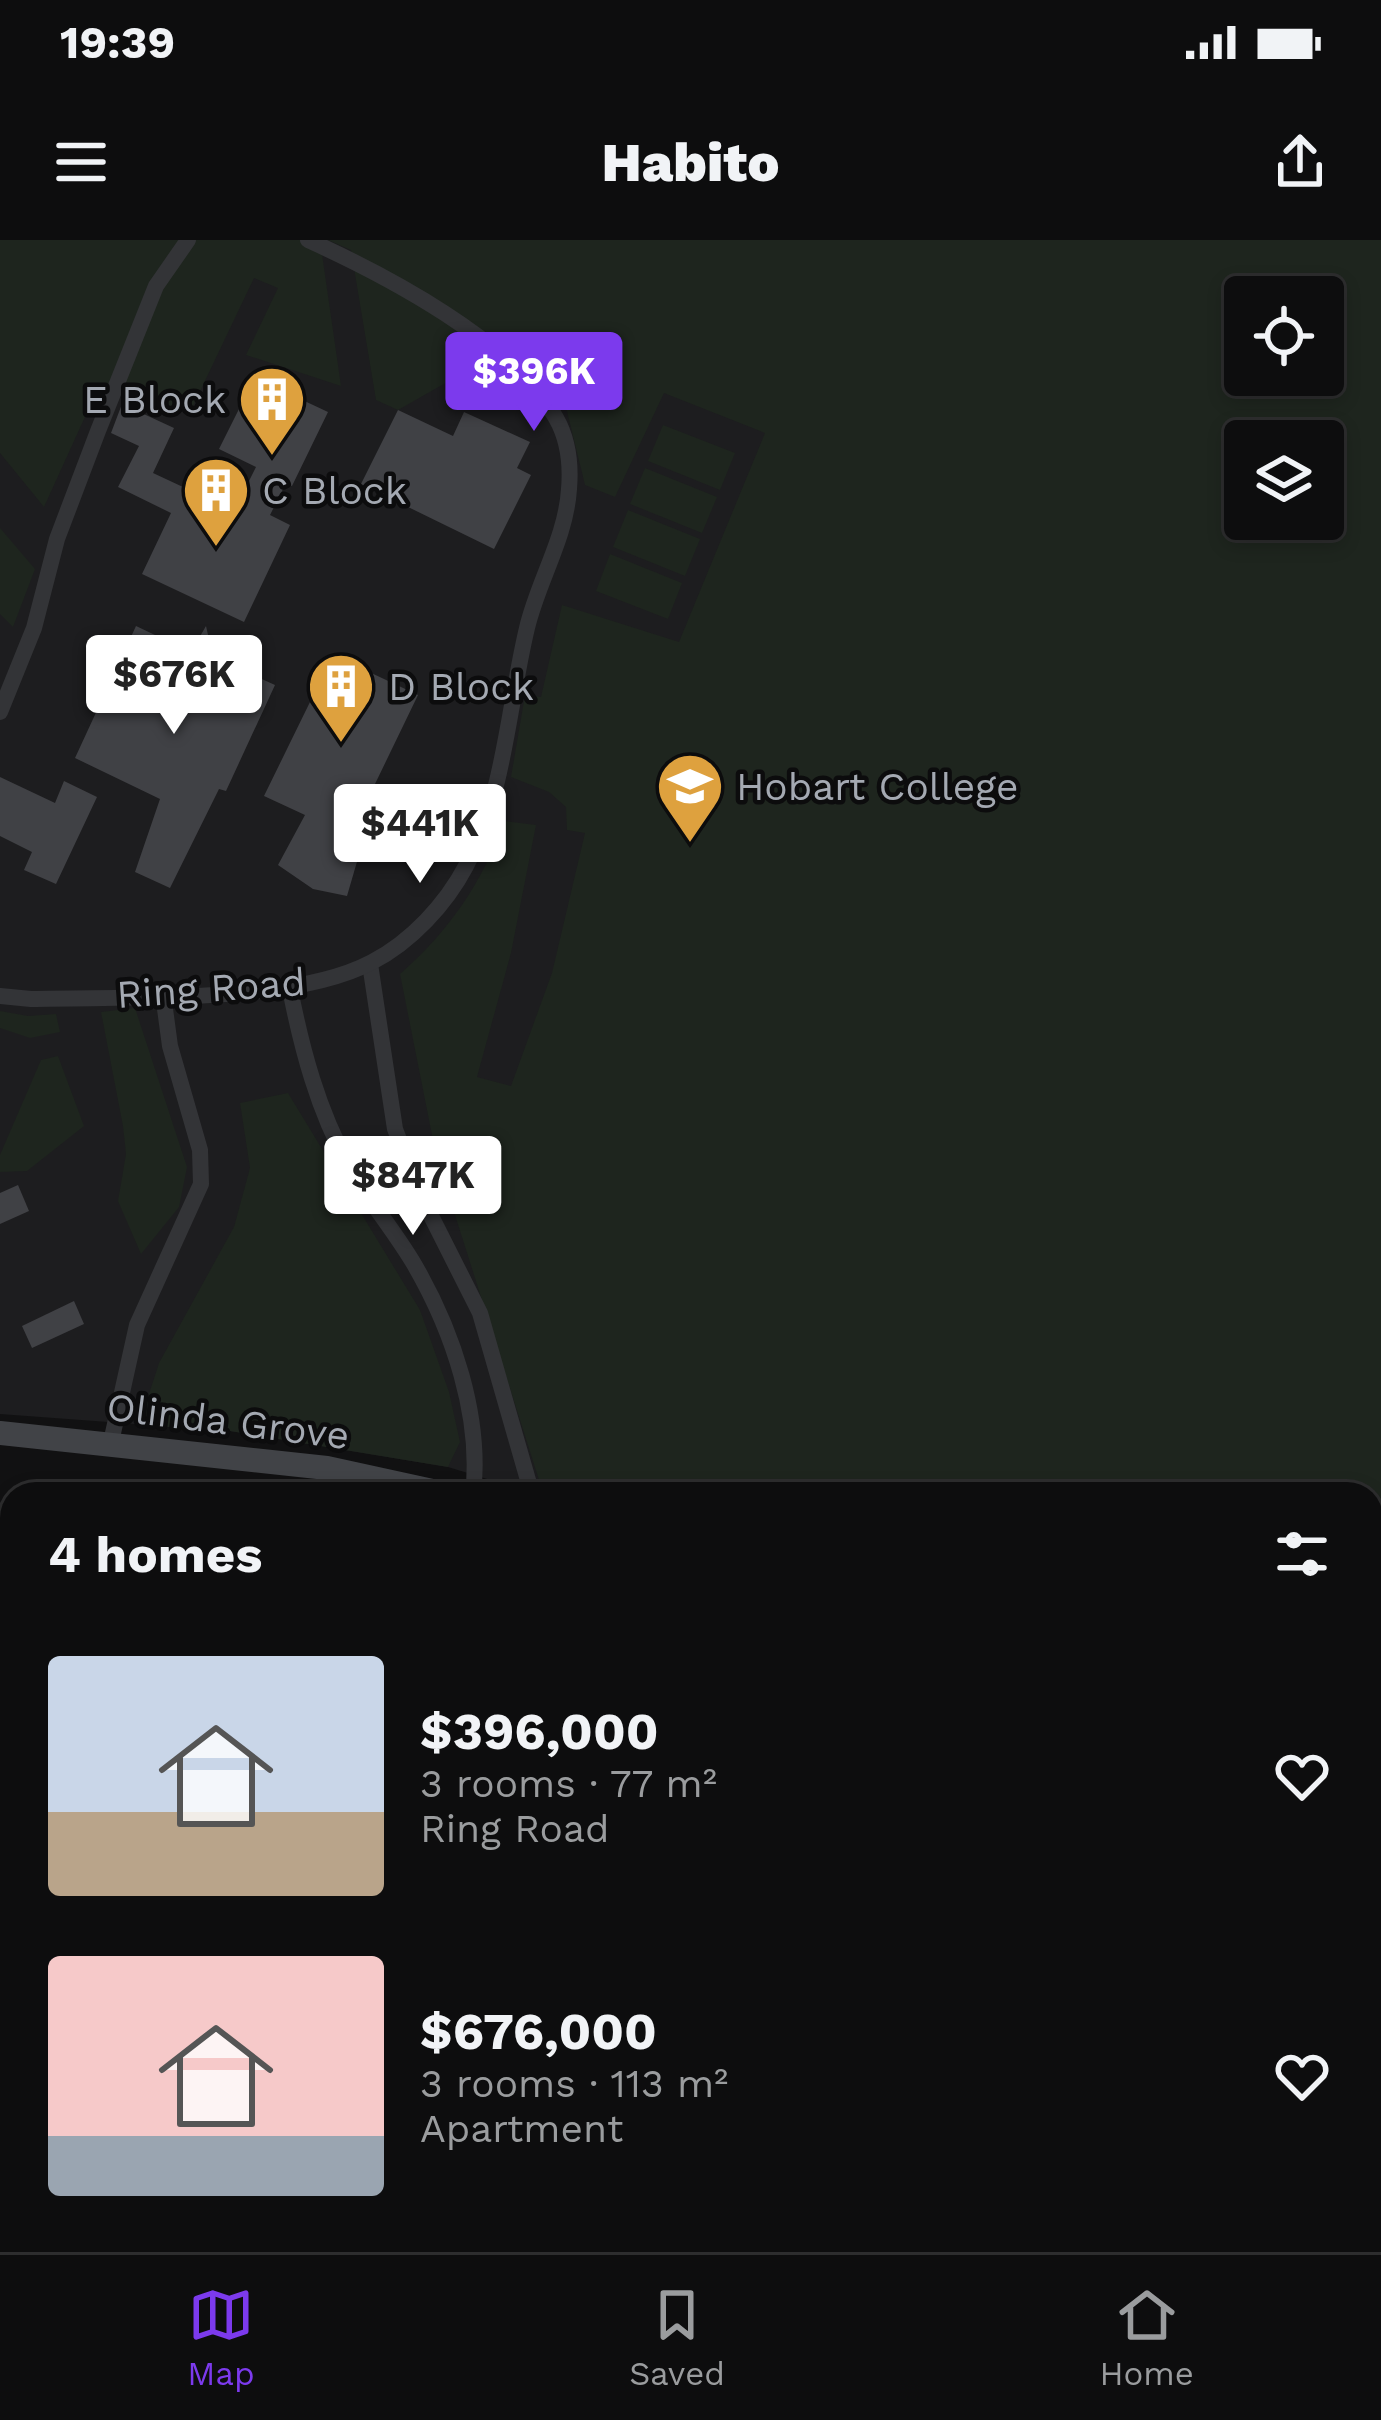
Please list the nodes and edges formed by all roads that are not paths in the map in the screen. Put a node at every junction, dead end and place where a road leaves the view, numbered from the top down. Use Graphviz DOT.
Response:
graph roads {
  1 [pos="188,240"];
  2 [pos="308,240"];
  3 [pos="0,712"];
  4 [pos="370,964"];
  5 [pos="290,989"];
  6 [pos="163,994"];
  7 [pos="0,996"];
  8 [pos="0,1433"];
  9 [pos="111,1442"];
  10 [pos="391,1482"];
  11 [pos="473,1482"];
  12 [pos="529,1482"];
  1 -- 3 [label="street"];
  2 -- 4 [label="street, Ring Road"];
  4 -- 5 [label="street, Ring Road"];
  4 -- 12 [label="street"];
  5 -- 6 [label="street, Ring Road"];
  5 -- 11 [label="street"];
  6 -- 7 [label="street, Ring Road"];
  6 -- 9 [label="street"];
  8 -- 9 [label="main road, Olinda Grove"];
  9 -- 10 [label="main road, Olinda Grove"];
}
